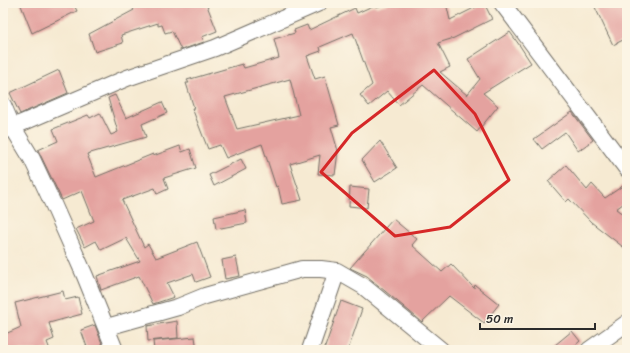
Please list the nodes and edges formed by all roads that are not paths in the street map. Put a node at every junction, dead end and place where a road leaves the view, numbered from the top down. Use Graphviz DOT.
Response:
graph roads {
  1 [pos="320,3"];
  2 [pos="502,3"];
  3 [pos="3,105"];
  4 [pos="8,128"];
  5 [pos="627,169"];
  6 [pos="337,271"];
  7 [pos="627,322"];
  8 [pos="107,328"];
  9 [pos="115,350"];
  10 [pos="310,350"];
  11 [pos="441,350"];
  12 [pos="589,350"];
  1 -- 4 [label="street"];
  2 -- 5 [label="street"];
  3 -- 4 [label="street"];
  4 -- 8 [label="street"];
  6 -- 8 [label="street"];
  6 -- 10 [label="street"];
  6 -- 11 [label="street"];
  7 -- 12 [label="street"];
  8 -- 9 [label="street"];
}
